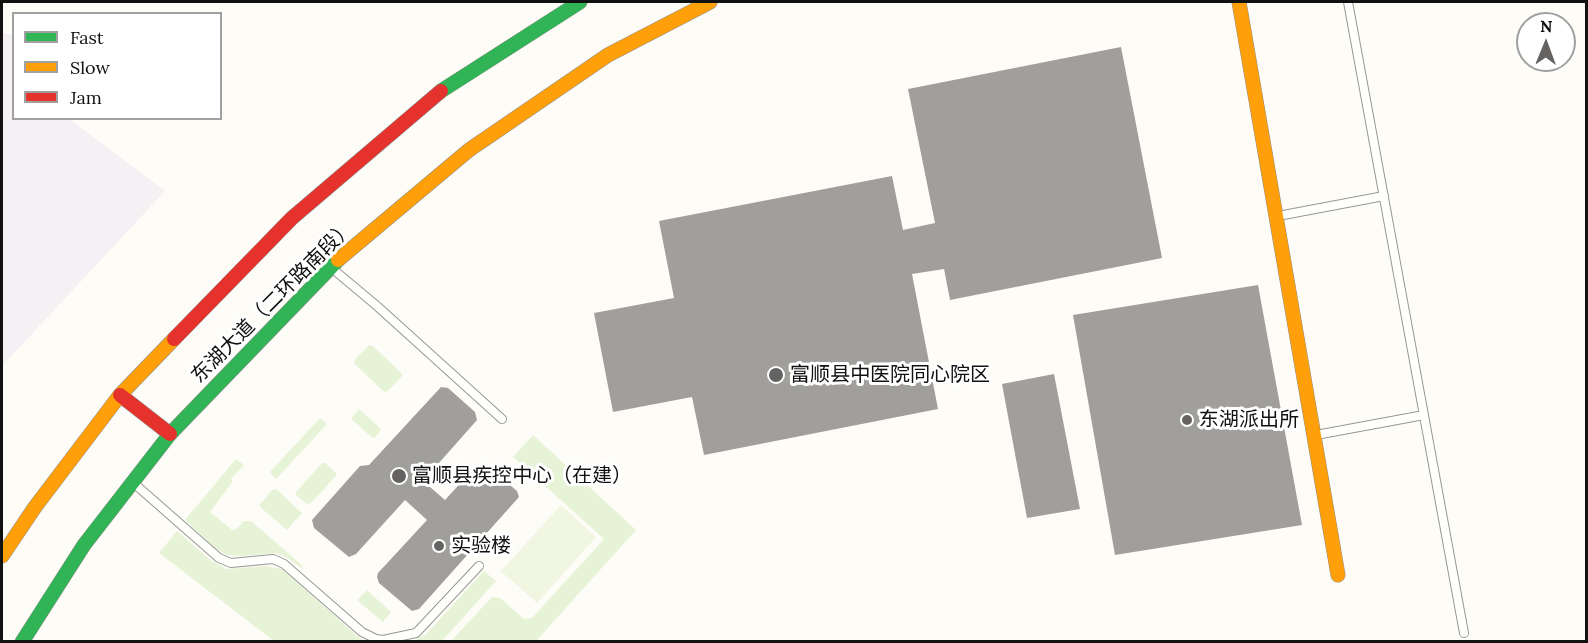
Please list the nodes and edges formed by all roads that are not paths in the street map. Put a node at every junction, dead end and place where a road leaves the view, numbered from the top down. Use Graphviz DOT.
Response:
graph roads {
  1 [pos="580,2"];
  2 [pos="710,2"];
  3 [pos="1239,2"];
  4 [pos="1348,2"];
  5 [pos="1384,196"];
  6 [pos="1276,216"];
  7 [pos="330,267"];
  8 [pos="120,395"];
  9 [pos="1424,415"];
  10 [pos="502,419"];
  11 [pos="170,434"];
  12 [pos="1314,435"];
  13 [pos="132,482"];
  14 [pos="2,556"];
  15 [pos="478,566"];
  16 [pos="1338,574"];
  17 [pos="1464,633"];
  18 [pos="22,642"];
  1 -- 8 [label="main road"];
  2 -- 7 [label="main road, 东湖大道（二环路南段）"];
  3 -- 6 [label="main road"];
  4 -- 5 [label="lane"];
  5 -- 6 [label="lane"];
  5 -- 9 [label="lane"];
  6 -- 12 [label="main road"];
  7 -- 10 [label="lane"];
  7 -- 11 [label="main road, 东湖大道（二环路南段）"];
  8 -- 11 [label="main road"];
  8 -- 14 [label="main road"];
  9 -- 12 [label="lane"];
  9 -- 17 [label="lane"];
  11 -- 13 [label="main road, 东湖大道（二环路南段）"];
  12 -- 16 [label="main road"];
  13 -- 15 [label="lane"];
  13 -- 18 [label="main road, 东湖大道（二环路南段）"];
}
